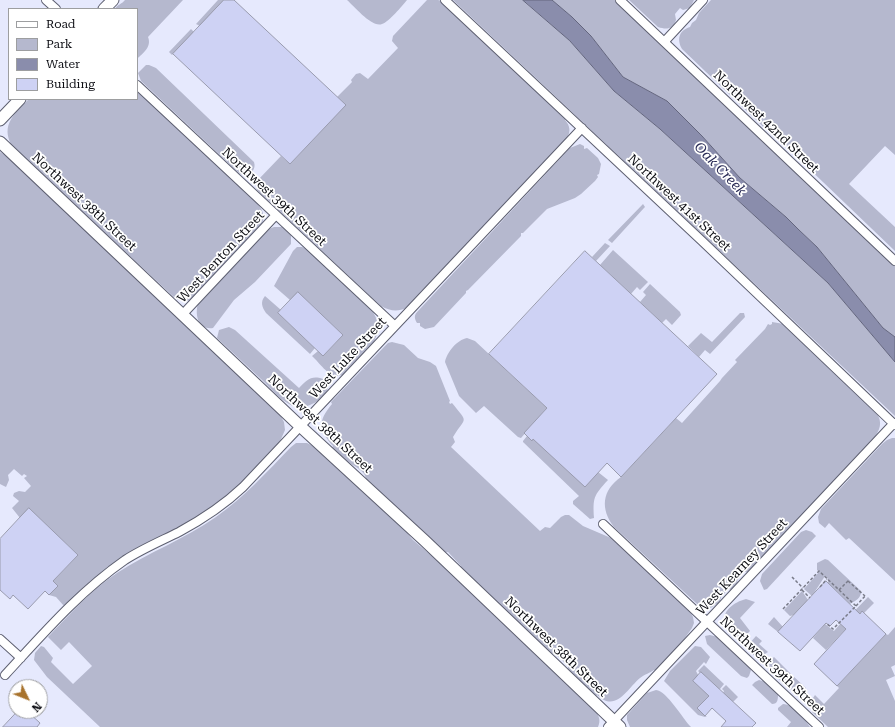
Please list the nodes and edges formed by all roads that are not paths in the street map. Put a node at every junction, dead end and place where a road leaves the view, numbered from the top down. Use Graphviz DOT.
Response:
graph roads {
  1 [pos="46,0"];
  2 [pos="113,0"];
  3 [pos="445,0"];
  4 [pos="620,0"];
  5 [pos="703,0"];
  6 [pos="55,8"];
  7 [pos="105,8"];
  8 [pos="665,41"];
  9 [pos="138,86"];
  10 [pos="19,100"];
  11 [pos="0,120"];
  12 [pos="582,128"];
  13 [pos="0,142"];
  14 [pos="276,215"];
  15 [pos="895,261"];
  16 [pos="182,315"];
  17 [pos="395,326"];
  18 [pos="894,424"];
  19 [pos="301,426"];
  20 [pos="603,524"];
  21 [pos="708,621"];
  22 [pos="0,639"];
  23 [pos="20,658"];
  24 [pos="5,675"];
  25 [pos="614,725"];
  26 [pos="820,727"];
  1 -- 6 [label="street"];
  2 -- 7 [label="street"];
  3 -- 12 [label="street, Northwest 41st Street"];
  4 -- 8 [label="street, Northwest 42nd Street"];
  5 -- 8 [label="street"];
  8 -- 15 [label="street, Northwest 42nd Street"];
  9 -- 14 [label="street, Northwest 39th Street"];
  10 -- 11 [label="street"];
  12 -- 17 [label="street, West Luke Street"];
  12 -- 18 [label="street, Northwest 41st Street"];
  13 -- 16 [label="street, Northwest 38th Street"];
  14 -- 16 [label="street, West Benton Street"];
  14 -- 17 [label="street, Northwest 39th Street"];
  16 -- 19 [label="street, Northwest 38th Street"];
  17 -- 19 [label="street, West Luke Street"];
  18 -- 21 [label="street, West Kearney Street"];
  19 -- 23 [label="street, West Luke Street"];
  19 -- 25 [label="street, Northwest 38th Street"];
  20 -- 21 [label="street, Northwest 39th Street"];
  21 -- 25 [label="street, West Kearney Street"];
  21 -- 26 [label="street, Northwest 39th Street"];
  22 -- 23 [label="street"];
  23 -- 24 [label="street, West Luke Street"];
}
